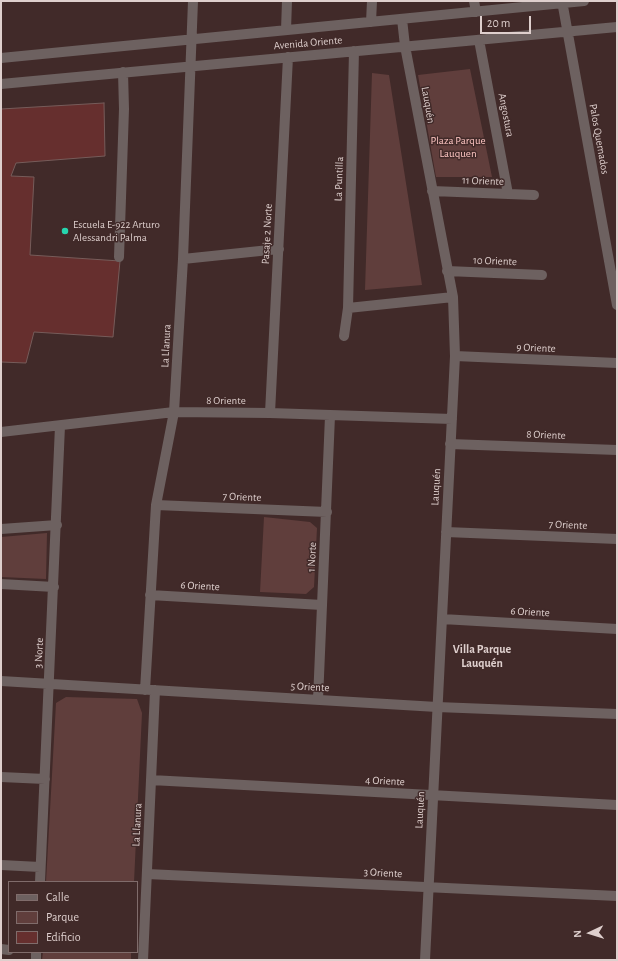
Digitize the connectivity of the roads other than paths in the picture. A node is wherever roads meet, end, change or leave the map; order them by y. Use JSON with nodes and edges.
{"nodes":[{"id":1,"x":193,"y":1,"type":"edge"},
{"id":2,"x":287,"y":1,"type":"edge"},
{"id":3,"x":372,"y":1,"type":"edge"},
{"id":4,"x":474,"y":1,"type":"edge"},
{"id":5,"x":584,"y":1,"type":"edge"},
{"id":6,"x":562,"y":2,"type":"edge"},
{"id":7,"x":476,"y":12,"type":"junction"},
{"id":8,"x":402,"y":19,"type":"junction"},
{"id":9,"x":371,"y":22,"type":"junction"},
{"id":10,"x":617,"y":27,"type":"edge"},
{"id":11,"x":286,"y":30,"type":"junction"},
{"id":12,"x":567,"y":32,"type":"junction"},
{"id":13,"x":191,"y":40,"type":"junction"},
{"id":14,"x":479,"y":40,"type":"junction"},
{"id":15,"x":405,"y":46,"type":"junction"},
{"id":16,"x":354,"y":51,"type":"junction"},
{"id":17,"x":288,"y":57,"type":"junction"},
{"id":18,"x":1,"y":58,"type":"edge"},
{"id":19,"x":190,"y":66,"type":"junction"},
{"id":20,"x":123,"y":72,"type":"junction"},
{"id":21,"x":1,"y":84,"type":"edge"},
{"id":22,"x":432,"y":191,"type":"junction"},
{"id":23,"x":508,"y":194,"type":"junction"},
{"id":24,"x":534,"y":195,"type":"dead end"},
{"id":25,"x":279,"y":249,"type":"junction"},
{"id":26,"x":119,"y":257,"type":"dead end"},
{"id":27,"x":183,"y":259,"type":"junction"},
{"id":28,"x":447,"y":271,"type":"junction"},
{"id":29,"x":542,"y":275,"type":"dead end"},
{"id":30,"x":452,"y":297,"type":"junction"},
{"id":31,"x":617,"y":305,"type":"edge"},
{"id":32,"x":348,"y":308,"type":"junction"},
{"id":33,"x":344,"y":336,"type":"dead end"},
{"id":34,"x":455,"y":356,"type":"junction"},
{"id":35,"x":617,"y":363,"type":"edge"},
{"id":36,"x":174,"y":412,"type":"junction"},
{"id":37,"x":270,"y":413,"type":"junction"},
{"id":38,"x":330,"y":416,"type":"junction"},
{"id":39,"x":452,"y":420,"type":"junction"},
{"id":40,"x":60,"y":426,"type":"junction"},
{"id":41,"x":1,"y":432,"type":"edge"},
{"id":42,"x":450,"y":444,"type":"junction"},
{"id":43,"x":617,"y":450,"type":"edge"},
{"id":44,"x":156,"y":505,"type":"junction"},
{"id":45,"x":327,"y":512,"type":"junction"},
{"id":46,"x":57,"y":525,"type":"junction"},
{"id":47,"x":1,"y":529,"type":"edge"},
{"id":48,"x":446,"y":532,"type":"junction"},
{"id":49,"x":617,"y":538,"type":"edge"},
{"id":50,"x":1,"y":584,"type":"edge"},
{"id":51,"x":54,"y":587,"type":"junction"},
{"id":52,"x":150,"y":595,"type":"junction"},
{"id":53,"x":322,"y":606,"type":"junction"},
{"id":54,"x":442,"y":619,"type":"junction"},
{"id":55,"x":617,"y":629,"type":"edge"},
{"id":56,"x":1,"y":682,"type":"edge"},
{"id":57,"x":49,"y":684,"type":"junction"},
{"id":58,"x":150,"y":690,"type":"junction"},
{"id":59,"x":318,"y":700,"type":"junction"},
{"id":60,"x":438,"y":706,"type":"junction"},
{"id":61,"x":617,"y":714,"type":"edge"},
{"id":62,"x":1,"y":777,"type":"edge"},
{"id":63,"x":45,"y":779,"type":"junction"},
{"id":64,"x":151,"y":780,"type":"junction"},
{"id":65,"x":433,"y":795,"type":"junction"},
{"id":66,"x":617,"y":805,"type":"edge"},
{"id":67,"x":1,"y":865,"type":"edge"},
{"id":68,"x":40,"y":867,"type":"junction"},
{"id":69,"x":147,"y":874,"type":"junction"},
{"id":70,"x":40,"y":881,"type":"edge"},
{"id":71,"x":428,"y":887,"type":"junction"},
{"id":72,"x":617,"y":896,"type":"edge"},
{"id":73,"x":147,"y":960,"type":"edge"},
{"id":74,"x":424,"y":960,"type":"edge"}],
"edges":[{"from":1,"to":13,"type":"street","name":"La Llanura"},
{"from":2,"to":11,"type":"street"},
{"from":3,"to":9,"type":"street"},
{"from":4,"to":7,"type":"street"},
{"from":5,"to":6,"type":"street","name":"Avenida Oriente"},
{"from":6,"to":7,"type":"street","name":"Avenida Oriente"},
{"from":6,"to":12,"type":"street","name":"Palos Quemados"},
{"from":7,"to":8,"type":"street","name":"Avenida Oriente"},
{"from":8,"to":9,"type":"street","name":"Avenida Oriente"},
{"from":8,"to":15,"type":"street","name":"Lauquén"},
{"from":9,"to":11,"type":"street","name":"Avenida Oriente"},
{"from":10,"to":12,"type":"street","name":"Avenida Oriente"},
{"from":11,"to":13,"type":"street","name":"Avenida Oriente"},
{"from":12,"to":14,"type":"street","name":"Avenida Oriente"},
{"from":12,"to":31,"type":"street","name":"Palos Quemados"},
{"from":13,"to":18,"type":"street","name":"Avenida Oriente"},
{"from":13,"to":19,"type":"street","name":"La Llanura"},
{"from":14,"to":15,"type":"street","name":"Avenida Oriente"},
{"from":14,"to":23,"type":"street","name":"Angostura"},
{"from":15,"to":16,"type":"street","name":"Avenida Oriente"},
{"from":15,"to":22,"type":"street","name":"Lauquén"},
{"from":16,"to":17,"type":"street","name":"Avenida Oriente"},
{"from":16,"to":32,"type":"street","name":"La Puntilla"},
{"from":17,"to":19,"type":"street","name":"Avenida Oriente"},
{"from":17,"to":25,"type":"street","name":"Pasaje 2 Norte"},
{"from":19,"to":20,"type":"street","name":"Avenida Oriente"},
{"from":19,"to":27,"type":"street","name":"La Llanura"},
{"from":20,"to":21,"type":"street","name":"Avenida Oriente"},
{"from":20,"to":26,"type":"street"},
{"from":22,"to":23,"type":"street","name":"11 Oriente"},
{"from":22,"to":28,"type":"street","name":"Lauquén"},
{"from":23,"to":24,"type":"street","name":"11 Oriente"},
{"from":25,"to":27,"type":"street"},
{"from":25,"to":37,"type":"street","name":"Pasaje 2 Norte"},
{"from":27,"to":36,"type":"street","name":"La Llanura"},
{"from":28,"to":29,"type":"street","name":"10 Oriente"},
{"from":28,"to":30,"type":"street","name":"Lauquén"},
{"from":30,"to":32,"type":"street"},
{"from":30,"to":34,"type":"street","name":"Lauquén"},
{"from":32,"to":33,"type":"street","name":"La Puntilla"},
{"from":34,"to":35,"type":"street","name":"9 Oriente"},
{"from":34,"to":39,"type":"street","name":"Lauquén"},
{"from":36,"to":37,"type":"street","name":"8 Oriente"},
{"from":36,"to":40,"type":"street","name":"8 Oriente"},
{"from":36,"to":44,"type":"street","name":"La Llanura"},
{"from":37,"to":38,"type":"street","name":"8 Oriente"},
{"from":38,"to":39,"type":"street","name":"8 Oriente"},
{"from":38,"to":45,"type":"street","name":"1 Norte"},
{"from":39,"to":42,"type":"street","name":"Lauquén"},
{"from":40,"to":41,"type":"street","name":"8 Oriente"},
{"from":40,"to":46,"type":"street","name":"3 Norte"},
{"from":42,"to":43,"type":"street","name":"8 Oriente"},
{"from":42,"to":48,"type":"street","name":"Lauquén"},
{"from":44,"to":45,"type":"street","name":"7 Oriente"},
{"from":44,"to":52,"type":"street","name":"La Llanura"},
{"from":45,"to":53,"type":"street","name":"1 Norte"},
{"from":46,"to":47,"type":"street"},
{"from":46,"to":51,"type":"street","name":"3 Norte"},
{"from":48,"to":49,"type":"street","name":"7 Oriente"},
{"from":48,"to":54,"type":"street","name":"Lauquén"},
{"from":50,"to":51,"type":"street"},
{"from":51,"to":57,"type":"street","name":"3 Norte"},
{"from":52,"to":53,"type":"street","name":"6 Oriente"},
{"from":52,"to":58,"type":"street","name":"La Llanura"},
{"from":53,"to":59,"type":"street","name":"1 Norte"},
{"from":54,"to":55,"type":"street","name":"6 Oriente"},
{"from":54,"to":60,"type":"street","name":"Lauquén"},
{"from":56,"to":57,"type":"street","name":"5 Oriente"},
{"from":57,"to":58,"type":"street","name":"5 Oriente"},
{"from":57,"to":63,"type":"street","name":"3 Norte"},
{"from":58,"to":59,"type":"street","name":"5 Oriente"},
{"from":58,"to":64,"type":"street","name":"La Llanura"},
{"from":59,"to":60,"type":"street","name":"5 Oriente"},
{"from":60,"to":61,"type":"street","name":"5 Oriente"},
{"from":60,"to":65,"type":"street","name":"Lauquén"},
{"from":62,"to":63,"type":"street"},
{"from":63,"to":68,"type":"street","name":"3 Norte"},
{"from":64,"to":65,"type":"street","name":"4 Oriente"},
{"from":64,"to":69,"type":"street","name":"La Llanura"},
{"from":65,"to":66,"type":"street","name":"4 Oriente"},
{"from":65,"to":71,"type":"street","name":"Lauquén"},
{"from":67,"to":68,"type":"street"},
{"from":68,"to":70,"type":"street","name":"3 Norte"},
{"from":69,"to":71,"type":"street","name":"3 Oriente"},
{"from":69,"to":73,"type":"street","name":"La Llanura"},
{"from":71,"to":72,"type":"street","name":"3 Oriente"},
{"from":71,"to":74,"type":"street","name":"Lauquén"}]}
